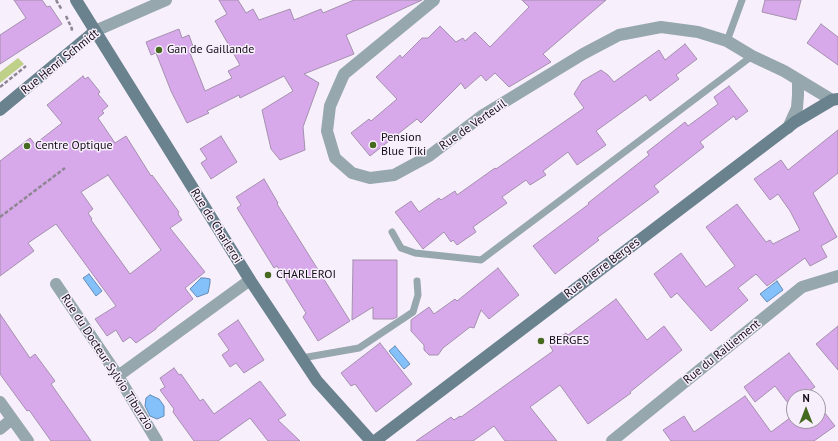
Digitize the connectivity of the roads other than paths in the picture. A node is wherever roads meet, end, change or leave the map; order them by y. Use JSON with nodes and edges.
{"nodes":[{"id":1,"x":76,"y":0,"type":"edge"},
{"id":2,"x":166,"y":0,"type":"edge"},
{"id":3,"x":434,"y":0,"type":"edge"},
{"id":4,"x":742,"y":0,"type":"edge"},
{"id":5,"x":95,"y":31,"type":"junction"},
{"id":6,"x":727,"y":41,"type":"junction"},
{"id":7,"x":752,"y":56,"type":"junction"},
{"id":8,"x":798,"y":80,"type":"junction"},
{"id":9,"x":835,"y":100,"type":"edge"},
{"id":10,"x":0,"y":110,"type":"edge"},
{"id":11,"x":788,"y":128,"type":"junction"},
{"id":12,"x":392,"y":232,"type":"dead end"},
{"id":13,"x":838,"y":276,"type":"edge"},
{"id":14,"x":250,"y":280,"type":"junction"},
{"id":15,"x":417,"y":281,"type":"dead end"},
{"id":16,"x":56,"y":284,"type":"dead end"},
{"id":17,"x":302,"y":358,"type":"junction"},
{"id":18,"x":118,"y":376,"type":"junction"},
{"id":19,"x":0,"y":402,"type":"edge"},
{"id":20,"x":12,"y":419,"type":"junction"},
{"id":21,"x":0,"y":429,"type":"edge"},
{"id":22,"x":28,"y":441,"type":"edge"},
{"id":23,"x":157,"y":441,"type":"edge"},
{"id":24,"x":371,"y":441,"type":"edge"},
{"id":25,"x":375,"y":441,"type":"edge"},
{"id":26,"x":612,"y":441,"type":"edge"}],
"edges":[{"from":1,"to":5,"type":"street","name":"Rue de Charleroi"},
{"from":2,"to":5,"type":"street","name":"Rue Henri Schmidt"},
{"from":3,"to":6,"type":"street","name":"Rue de Verteuil"},
{"from":4,"to":6,"type":"lane"},
{"from":5,"to":10,"type":"street","name":"Rue Henri Schmidt"},
{"from":5,"to":14,"type":"street","name":"Rue de Charleroi"},
{"from":6,"to":7,"type":"street","name":"Rue de Verteuil"},
{"from":7,"to":8,"type":"street","name":"Rue de Verteuil"},
{"from":7,"to":12,"type":"lane"},
{"from":8,"to":9,"type":"street","name":"Rue de Verteuil"},
{"from":8,"to":11,"type":"street"},
{"from":9,"to":11,"type":"street","name":"Rue Pierre Berges"},
{"from":11,"to":25,"type":"street","name":"Rue Pierre Berges"},
{"from":13,"to":26,"type":"street","name":"Rue du Ralliement"},
{"from":14,"to":17,"type":"street","name":"Rue de Charleroi"},
{"from":14,"to":18,"type":"street"},
{"from":15,"to":17,"type":"lane"},
{"from":16,"to":18,"type":"street","name":"Rue du Docteur Sylvio Tiburzio"},
{"from":17,"to":24,"type":"street","name":"Rue de Charleroi"},
{"from":18,"to":23,"type":"street","name":"Rue du Docteur Sylvio Tiburzio"},
{"from":19,"to":20,"type":"street"},
{"from":20,"to":21,"type":"street"},
{"from":20,"to":22,"type":"street"}]}
